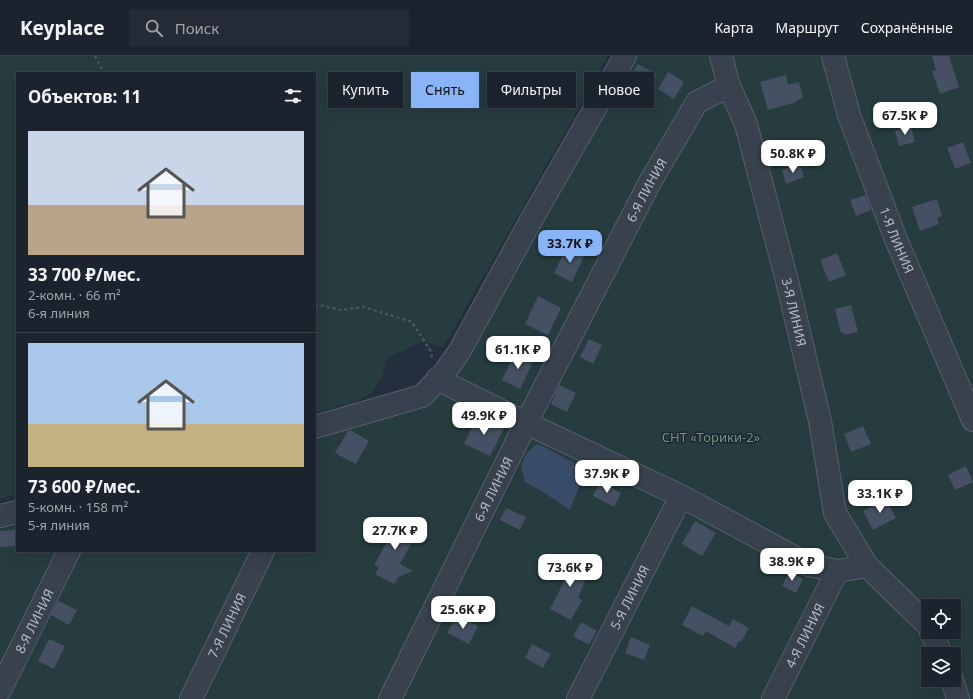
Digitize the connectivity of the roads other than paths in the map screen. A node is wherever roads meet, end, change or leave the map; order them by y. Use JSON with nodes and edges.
{"nodes":[{"id":1,"x":625,"y":56,"type":"edge"},
{"id":2,"x":721,"y":56,"type":"edge"},
{"id":3,"x":833,"y":56,"type":"edge"},
{"id":4,"x":729,"y":86,"type":"junction"},
{"id":5,"x":437,"y":379,"type":"junction"},
{"id":6,"x":973,"y":420,"type":"edge"},
{"id":7,"x":526,"y":423,"type":"junction"},
{"id":8,"x":316,"y":427,"type":"edge"},
{"id":9,"x":682,"y":496,"type":"junction"},
{"id":10,"x":16,"y":512,"type":"edge"},
{"id":11,"x":0,"y":516,"type":"edge"},
{"id":12,"x":69,"y":552,"type":"edge"},
{"id":13,"x":264,"y":552,"type":"edge"},
{"id":14,"x":867,"y":566,"type":"junction"},
{"id":15,"x":837,"y":571,"type":"junction"},
{"id":16,"x":921,"y":618,"type":"edge"},
{"id":17,"x":955,"y":687,"type":"edge"},
{"id":18,"x":0,"y":690,"type":"edge"},
{"id":19,"x":191,"y":699,"type":"edge"},
{"id":20,"x":390,"y":699,"type":"edge"},
{"id":21,"x":578,"y":699,"type":"edge"},
{"id":22,"x":773,"y":699,"type":"edge"},
{"id":23,"x":958,"y":699,"type":"edge"}],
"edges":[{"from":1,"to":5,"type":"street"},
{"from":2,"to":4,"type":"street","name":"3-Я ЛИНИЯ"},
{"from":3,"to":6,"type":"street","name":"1-Я ЛИНИЯ"},
{"from":4,"to":7,"type":"street","name":"6-Я ЛИНИЯ"},
{"from":4,"to":14,"type":"street","name":"3-Я ЛИНИЯ"},
{"from":5,"to":7,"type":"street"},
{"from":5,"to":8,"type":"street"},
{"from":7,"to":9,"type":"street"},
{"from":7,"to":20,"type":"street","name":"6-Я ЛИНИЯ"},
{"from":9,"to":15,"type":"street"},
{"from":9,"to":21,"type":"street","name":"5-Я ЛИНИЯ"},
{"from":10,"to":11,"type":"street"},
{"from":12,"to":18,"type":"street","name":"8-Я ЛИНИЯ"},
{"from":13,"to":19,"type":"street","name":"7-Я ЛИНИЯ"},
{"from":14,"to":15,"type":"street"},
{"from":14,"to":16,"type":"street","name":"3-Я ЛИНИЯ"},
{"from":15,"to":22,"type":"street","name":"4-Я ЛИНИЯ"},
{"from":17,"to":23,"type":"street"}]}
